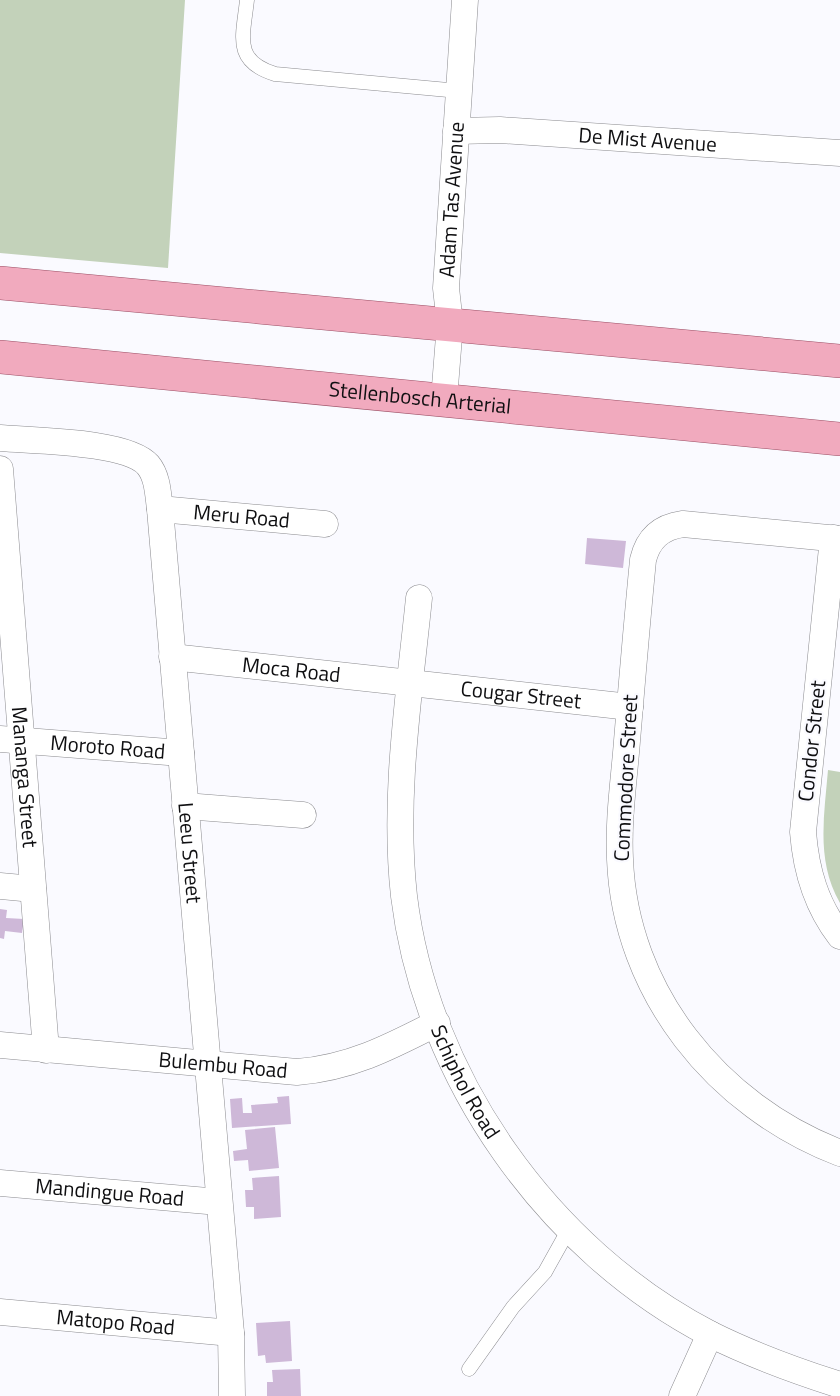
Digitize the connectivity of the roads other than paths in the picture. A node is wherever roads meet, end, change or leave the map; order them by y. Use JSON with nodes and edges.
{"nodes":[{"id":1,"x":247,"y":0,"type":"edge"},
{"id":2,"x":465,"y":0,"type":"edge"},
{"id":3,"x":459,"y":91,"type":"junction"},
{"id":4,"x":456,"y":131,"type":"junction"},
{"id":5,"x":840,"y":153,"type":"edge"},
{"id":6,"x":0,"y":283,"type":"edge"},
{"id":7,"x":450,"y":324,"type":"junction"},
{"id":8,"x":0,"y":357,"type":"edge"},
{"id":9,"x":840,"y":361,"type":"edge"},
{"id":10,"x":444,"y":399,"type":"junction"},
{"id":11,"x":0,"y":438,"type":"edge"},
{"id":12,"x":840,"y":439,"type":"edge"},
{"id":13,"x":0,"y":469,"type":"edge"},
{"id":14,"x":160,"y":509,"type":"junction"},
{"id":15,"x":325,"y":525,"type":"dead end"},
{"id":16,"x":836,"y":538,"type":"edge"},
{"id":17,"x":5,"y":590,"type":"edge"},
{"id":18,"x":419,"y":598,"type":"dead end"},
{"id":19,"x":172,"y":657,"type":"junction"},
{"id":20,"x":411,"y":683,"type":"junction"},
{"id":21,"x":630,"y":707,"type":"junction"},
{"id":22,"x":11,"y":740,"type":"edge"},
{"id":23,"x":181,"y":753,"type":"junction"},
{"id":24,"x":185,"y":806,"type":"junction"},
{"id":25,"x":303,"y":815,"type":"dead end"},
{"id":26,"x":0,"y":886,"type":"edge"},
{"id":27,"x":33,"y":889,"type":"junction"},
{"id":28,"x":840,"y":936,"type":"edge"},
{"id":29,"x":437,"y":1023,"type":"junction"},
{"id":30,"x":0,"y":1045,"type":"edge"},
{"id":31,"x":46,"y":1050,"type":"junction"},
{"id":32,"x":208,"y":1063,"type":"junction"},
{"id":33,"x":840,"y":1153,"type":"edge"},
{"id":34,"x":0,"y":1184,"type":"edge"},
{"id":35,"x":219,"y":1202,"type":"junction"},
{"id":36,"x":569,"y":1229,"type":"junction"},
{"id":37,"x":0,"y":1312,"type":"edge"},
{"id":38,"x":231,"y":1333,"type":"junction"},
{"id":39,"x":711,"y":1334,"type":"junction"},
{"id":40,"x":469,"y":1369,"type":"dead end"},
{"id":41,"x":840,"y":1385,"type":"edge"},
{"id":42,"x":232,"y":1396,"type":"edge"},
{"id":43,"x":682,"y":1396,"type":"edge"}],
"edges":[{"from":1,"to":3,"type":"lane"},
{"from":2,"to":3,"type":"street","name":"Adam Tas Avenue"},
{"from":3,"to":4,"type":"street","name":"Adam Tas Avenue"},
{"from":4,"to":5,"type":"street","name":"De Mist Avenue"},
{"from":4,"to":7,"type":"street","name":"Adam Tas Avenue"},
{"from":6,"to":7,"type":"main road"},
{"from":7,"to":9,"type":"main road"},
{"from":7,"to":10,"type":"street","name":"Adam Tas Avenue"},
{"from":8,"to":10,"type":"main road","name":"Stellenbosch Arterial"},
{"from":10,"to":12,"type":"main road","name":"Stellenbosch Arterial"},
{"from":11,"to":14,"type":"street","name":"Leeu Street"},
{"from":13,"to":17,"type":"street","name":"Mananga Street"},
{"from":14,"to":15,"type":"street","name":"Meru Road"},
{"from":14,"to":19,"type":"street","name":"Leeu Street"},
{"from":16,"to":21,"type":"street","name":"Commodore Street"},
{"from":16,"to":28,"type":"street","name":"Condor Street"},
{"from":17,"to":22,"type":"street","name":"Mananga Street"},
{"from":18,"to":20,"type":"street","name":"Schiphol Road"},
{"from":19,"to":20,"type":"street","name":"Moca Road"},
{"from":19,"to":23,"type":"street","name":"Leeu Street"},
{"from":20,"to":21,"type":"street","name":"Cougar Street"},
{"from":20,"to":29,"type":"street","name":"Schiphol Road"},
{"from":21,"to":33,"type":"street","name":"Commodore Street"},
{"from":22,"to":23,"type":"street","name":"Moroto Road"},
{"from":22,"to":27,"type":"street","name":"Mananga Street"},
{"from":23,"to":24,"type":"street","name":"Leeu Street"},
{"from":24,"to":25,"type":"street"},
{"from":24,"to":32,"type":"street","name":"Leeu Street"},
{"from":26,"to":27,"type":"street"},
{"from":27,"to":31,"type":"street","name":"Mananga Street"},
{"from":29,"to":32,"type":"street","name":"Bulembu Road"},
{"from":29,"to":36,"type":"street","name":"Schiphol Road"},
{"from":30,"to":31,"type":"street","name":"Bulembu Road"},
{"from":31,"to":32,"type":"street","name":"Bulembu Road"},
{"from":32,"to":35,"type":"street","name":"Leeu Street"},
{"from":34,"to":35,"type":"street","name":"Mandingue Road"},
{"from":35,"to":38,"type":"street","name":"Leeu Street"},
{"from":36,"to":39,"type":"street","name":"Schiphol Road"},
{"from":36,"to":40,"type":"lane"},
{"from":37,"to":38,"type":"street","name":"Matopo Road"},
{"from":38,"to":42,"type":"street","name":"Leeu Street"},
{"from":39,"to":41,"type":"street","name":"Schiphol Road"},
{"from":39,"to":43,"type":"street"}]}
